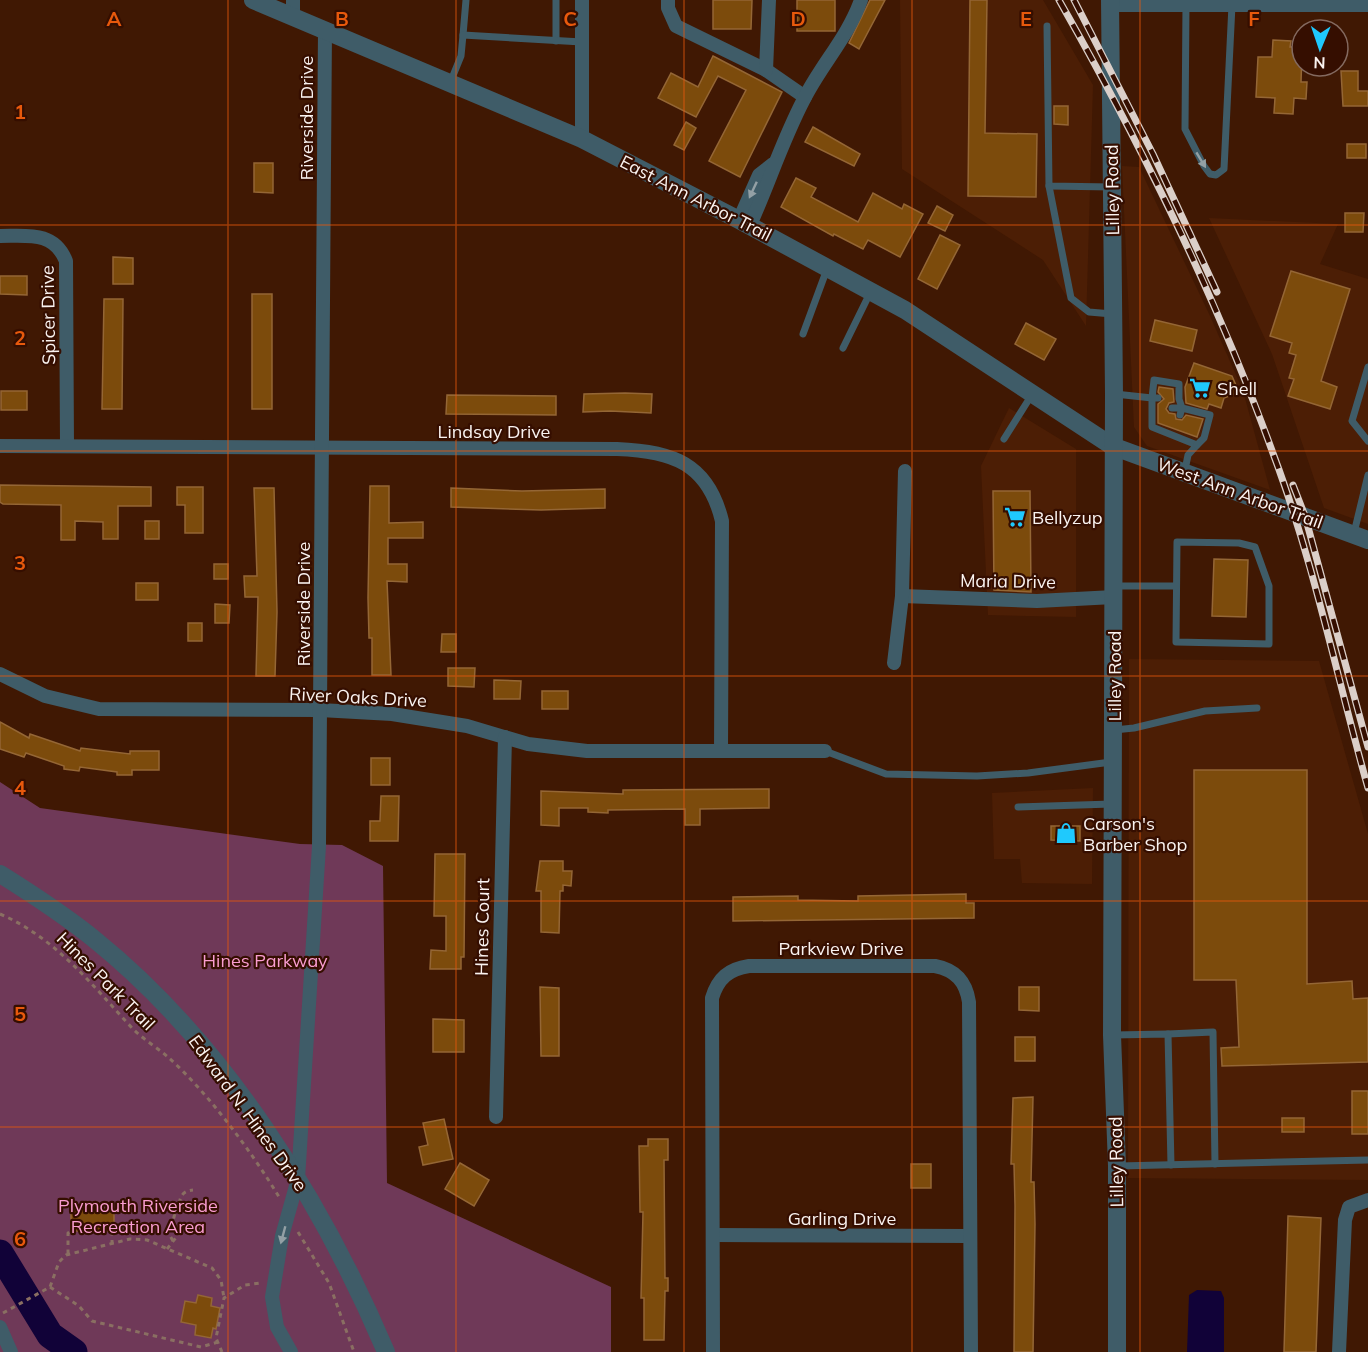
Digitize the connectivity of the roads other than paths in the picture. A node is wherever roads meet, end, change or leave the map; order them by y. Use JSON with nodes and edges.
{"nodes":[{"id":1,"x":253,"y":0,"type":"edge"},
{"id":2,"x":466,"y":0,"type":"edge"},
{"id":3,"x":556,"y":0,"type":"edge"},
{"id":4,"x":582,"y":0,"type":"edge"},
{"id":5,"x":668,"y":0,"type":"edge"},
{"id":6,"x":769,"y":0,"type":"edge"},
{"id":7,"x":861,"y":0,"type":"edge"},
{"id":8,"x":1110,"y":2,"type":"edge"},
{"id":9,"x":1328,"y":2,"type":"edge"},
{"id":10,"x":1186,"y":4,"type":"junction"},
{"id":11,"x":1232,"y":4,"type":"junction"},
{"id":12,"x":1368,"y":4,"type":"edge"},
{"id":13,"x":293,"y":8,"type":"edge"},
{"id":14,"x":1047,"y":26,"type":"dead end"},
{"id":15,"x":324,"y":29,"type":"junction"},
{"id":16,"x":463,"y":35,"type":"junction"},
{"id":17,"x":556,"y":41,"type":"junction"},
{"id":18,"x":582,"y":42,"type":"junction"},
{"id":19,"x":766,"y":70,"type":"junction"},
{"id":20,"x":450,"y":83,"type":"junction"},
{"id":21,"x":805,"y":97,"type":"junction"},
{"id":22,"x":582,"y":140,"type":"junction"},
{"id":23,"x":1049,"y":186,"type":"junction"},
{"id":24,"x":1112,"y":188,"type":"junction"},
{"id":25,"x":744,"y":223,"type":"junction"},
{"id":26,"x":0,"y":236,"type":"edge"},
{"id":27,"x":828,"y":266,"type":"junction"},
{"id":28,"x":871,"y":291,"type":"junction"},
{"id":29,"x":1112,"y":314,"type":"junction"},
{"id":30,"x":803,"y":334,"type":"dead end"},
{"id":31,"x":843,"y":348,"type":"dead end"},
{"id":32,"x":1368,"y":368,"type":"edge"},
{"id":33,"x":1033,"y":393,"type":"junction"},
{"id":34,"x":1114,"y":394,"type":"junction"},
{"id":35,"x":1155,"y":398,"type":"junction"},
{"id":36,"x":1172,"y":408,"type":"dead end"},
{"id":37,"x":1181,"y":412,"type":"junction"},
{"id":38,"x":1004,"y":439,"type":"dead end"},
{"id":39,"x":1368,"y":441,"type":"edge"},
{"id":40,"x":1197,"y":445,"type":"junction"},
{"id":41,"x":0,"y":446,"type":"edge"},
{"id":42,"x":67,"y":446,"type":"junction"},
{"id":43,"x":1112,"y":446,"type":"junction"},
{"id":44,"x":321,"y":448,"type":"junction"},
{"id":45,"x":905,"y":471,"type":"dead end"},
{"id":46,"x":1184,"y":472,"type":"junction"},
{"id":47,"x":1368,"y":475,"type":"edge"},
{"id":48,"x":1361,"y":538,"type":"edge"},
{"id":49,"x":1176,"y":586,"type":"junction"},
{"id":50,"x":1114,"y":591,"type":"junction"},
{"id":51,"x":902,"y":596,"type":"junction"},
{"id":52,"x":894,"y":663,"type":"dead end"},
{"id":53,"x":0,"y":674,"type":"edge"},
{"id":54,"x":1257,"y":708,"type":"dead end"},
{"id":55,"x":320,"y":710,"type":"junction"},
{"id":56,"x":1114,"y":730,"type":"junction"},
{"id":57,"x":505,"y":737,"type":"junction"},
{"id":58,"x":721,"y":751,"type":"junction"},
{"id":59,"x":825,"y":751,"type":"joint"},
{"id":60,"x":1114,"y":762,"type":"junction"},
{"id":61,"x":1114,"y":804,"type":"junction"},
{"id":62,"x":1018,"y":807,"type":"dead end"},
{"id":63,"x":0,"y":874,"type":"edge"},
{"id":64,"x":1168,"y":1034,"type":"junction"},
{"id":65,"x":1112,"y":1035,"type":"junction"},
{"id":66,"x":496,"y":1117,"type":"dead end"},
{"id":67,"x":1368,"y":1160,"type":"edge"},
{"id":68,"x":1215,"y":1164,"type":"junction"},
{"id":69,"x":1171,"y":1165,"type":"junction"},
{"id":70,"x":1117,"y":1166,"type":"junction"},
{"id":71,"x":298,"y":1179,"type":"junction"},
{"id":72,"x":1368,"y":1200,"type":"edge"},
{"id":73,"x":713,"y":1235,"type":"junction"},
{"id":74,"x":970,"y":1236,"type":"junction"},
{"id":75,"x":0,"y":1327,"type":"edge"},
{"id":76,"x":11,"y":1352,"type":"edge"},
{"id":77,"x":291,"y":1352,"type":"edge"},
{"id":78,"x":386,"y":1352,"type":"edge"},
{"id":79,"x":713,"y":1352,"type":"edge"},
{"id":80,"x":971,"y":1352,"type":"edge"},
{"id":81,"x":1117,"y":1352,"type":"edge"},
{"id":82,"x":1339,"y":1352,"type":"edge"}],
"edges":[{"from":1,"to":13,"type":"street","name":"East Ann Arbor Trail"},
{"from":2,"to":16,"type":"lane"},
{"from":3,"to":17,"type":"lane"},
{"from":4,"to":18,"type":"street"},
{"from":5,"to":19,"type":"street"},
{"from":6,"to":19,"type":"street"},
{"from":7,"to":21,"type":"street"},
{"from":8,"to":10,"type":"street"},
{"from":8,"to":24,"type":"street","name":"Lilley Road"},
{"from":9,"to":11,"type":"street"},
{"from":9,"to":12,"type":"street"},
{"from":10,"to":11,"type":"street"},
{"from":10,"to":11,"type":"lane","one_way":true},
{"from":13,"to":15,"type":"street","name":"East Ann Arbor Trail"},
{"from":14,"to":23,"type":"lane"},
{"from":15,"to":20,"type":"street","name":"East Ann Arbor Trail"},
{"from":15,"to":44,"type":"street","name":"Riverside Drive"},
{"from":16,"to":17,"type":"lane"},
{"from":16,"to":20,"type":"lane"},
{"from":17,"to":18,"type":"lane"},
{"from":18,"to":22,"type":"street"},
{"from":19,"to":21,"type":"street"},
{"from":20,"to":22,"type":"street","name":"East Ann Arbor Trail"},
{"from":21,"to":25,"type":"street"},
{"from":22,"to":25,"type":"street","name":"East Ann Arbor Trail"},
{"from":23,"to":24,"type":"lane"},
{"from":23,"to":29,"type":"lane"},
{"from":24,"to":29,"type":"street","name":"Lilley Road"},
{"from":25,"to":27,"type":"street","name":"East Ann Arbor Trail"},
{"from":26,"to":42,"type":"street","name":"Spicer Drive"},
{"from":27,"to":28,"type":"street","name":"East Ann Arbor Trail"},
{"from":27,"to":30,"type":"lane"},
{"from":28,"to":31,"type":"lane"},
{"from":28,"to":33,"type":"street","name":"East Ann Arbor Trail"},
{"from":29,"to":34,"type":"street","name":"Lilley Road"},
{"from":32,"to":39,"type":"lane"},
{"from":33,"to":38,"type":"lane"},
{"from":33,"to":43,"type":"street","name":"East Ann Arbor Trail"},
{"from":34,"to":35,"type":"lane"},
{"from":34,"to":43,"type":"street","name":"Lilley Road"},
{"from":35,"to":37,"type":"lane"},
{"from":35,"to":40,"type":"lane"},
{"from":36,"to":37,"type":"lane"},
{"from":37,"to":40,"type":"lane"},
{"from":40,"to":46,"type":"lane"},
{"from":41,"to":42,"type":"street","name":"Lindsay Drive"},
{"from":42,"to":44,"type":"street","name":"Lindsay Drive"},
{"from":43,"to":46,"type":"street","name":"West Ann Arbor Trail"},
{"from":43,"to":50,"type":"street","name":"Lilley Road"},
{"from":44,"to":55,"type":"street","name":"Riverside Drive"},
{"from":44,"to":58,"type":"street","name":"Lindsay Drive"},
{"from":45,"to":51,"type":"street"},
{"from":46,"to":48,"type":"street","name":"West Ann Arbor Trail"},
{"from":47,"to":48,"type":"lane"},
{"from":49,"to":49,"type":"lane"},
{"from":49,"to":50,"type":"lane"},
{"from":50,"to":51,"type":"street","name":"Maria Drive"},
{"from":50,"to":56,"type":"street","name":"Lilley Road"},
{"from":51,"to":52,"type":"street"},
{"from":53,"to":55,"type":"street","name":"River Oaks Drive"},
{"from":54,"to":56,"type":"lane"},
{"from":55,"to":57,"type":"street","name":"River Oaks Drive"},
{"from":55,"to":71,"type":"street","name":"Riverside Drive"},
{"from":56,"to":60,"type":"street","name":"Lilley Road"},
{"from":57,"to":58,"type":"street","name":"River Oaks Drive"},
{"from":57,"to":66,"type":"street","name":"Hines Court"},
{"from":58,"to":59,"type":"street","name":"River Oaks Drive"},
{"from":59,"to":60,"type":"lane"},
{"from":60,"to":61,"type":"street","name":"Lilley Road"},
{"from":61,"to":62,"type":"lane"},
{"from":61,"to":65,"type":"street","name":"Lilley Road"},
{"from":63,"to":71,"type":"street","name":"Edward N. Hines Drive"},
{"from":64,"to":65,"type":"lane"},
{"from":64,"to":68,"type":"lane"},
{"from":64,"to":69,"type":"lane"},
{"from":65,"to":70,"type":"street","name":"Lilley Road"},
{"from":67,"to":68,"type":"lane"},
{"from":68,"to":69,"type":"lane"},
{"from":69,"to":70,"type":"lane"},
{"from":70,"to":81,"type":"street","name":"Lilley Road"},
{"from":71,"to":77,"type":"street","name":"Riverside Drive","one_way":true},
{"from":71,"to":78,"type":"street","name":"Edward N. Hines Drive"},
{"from":72,"to":82,"type":"street"},
{"from":73,"to":74,"type":"street","name":"Garling Drive"},
{"from":73,"to":74,"type":"street","name":"Parkview Drive"},
{"from":73,"to":79,"type":"street","name":"Parkview Drive"},
{"from":74,"to":80,"type":"street","name":"Parkview Drive"},
{"from":75,"to":76,"type":"street"}]}
